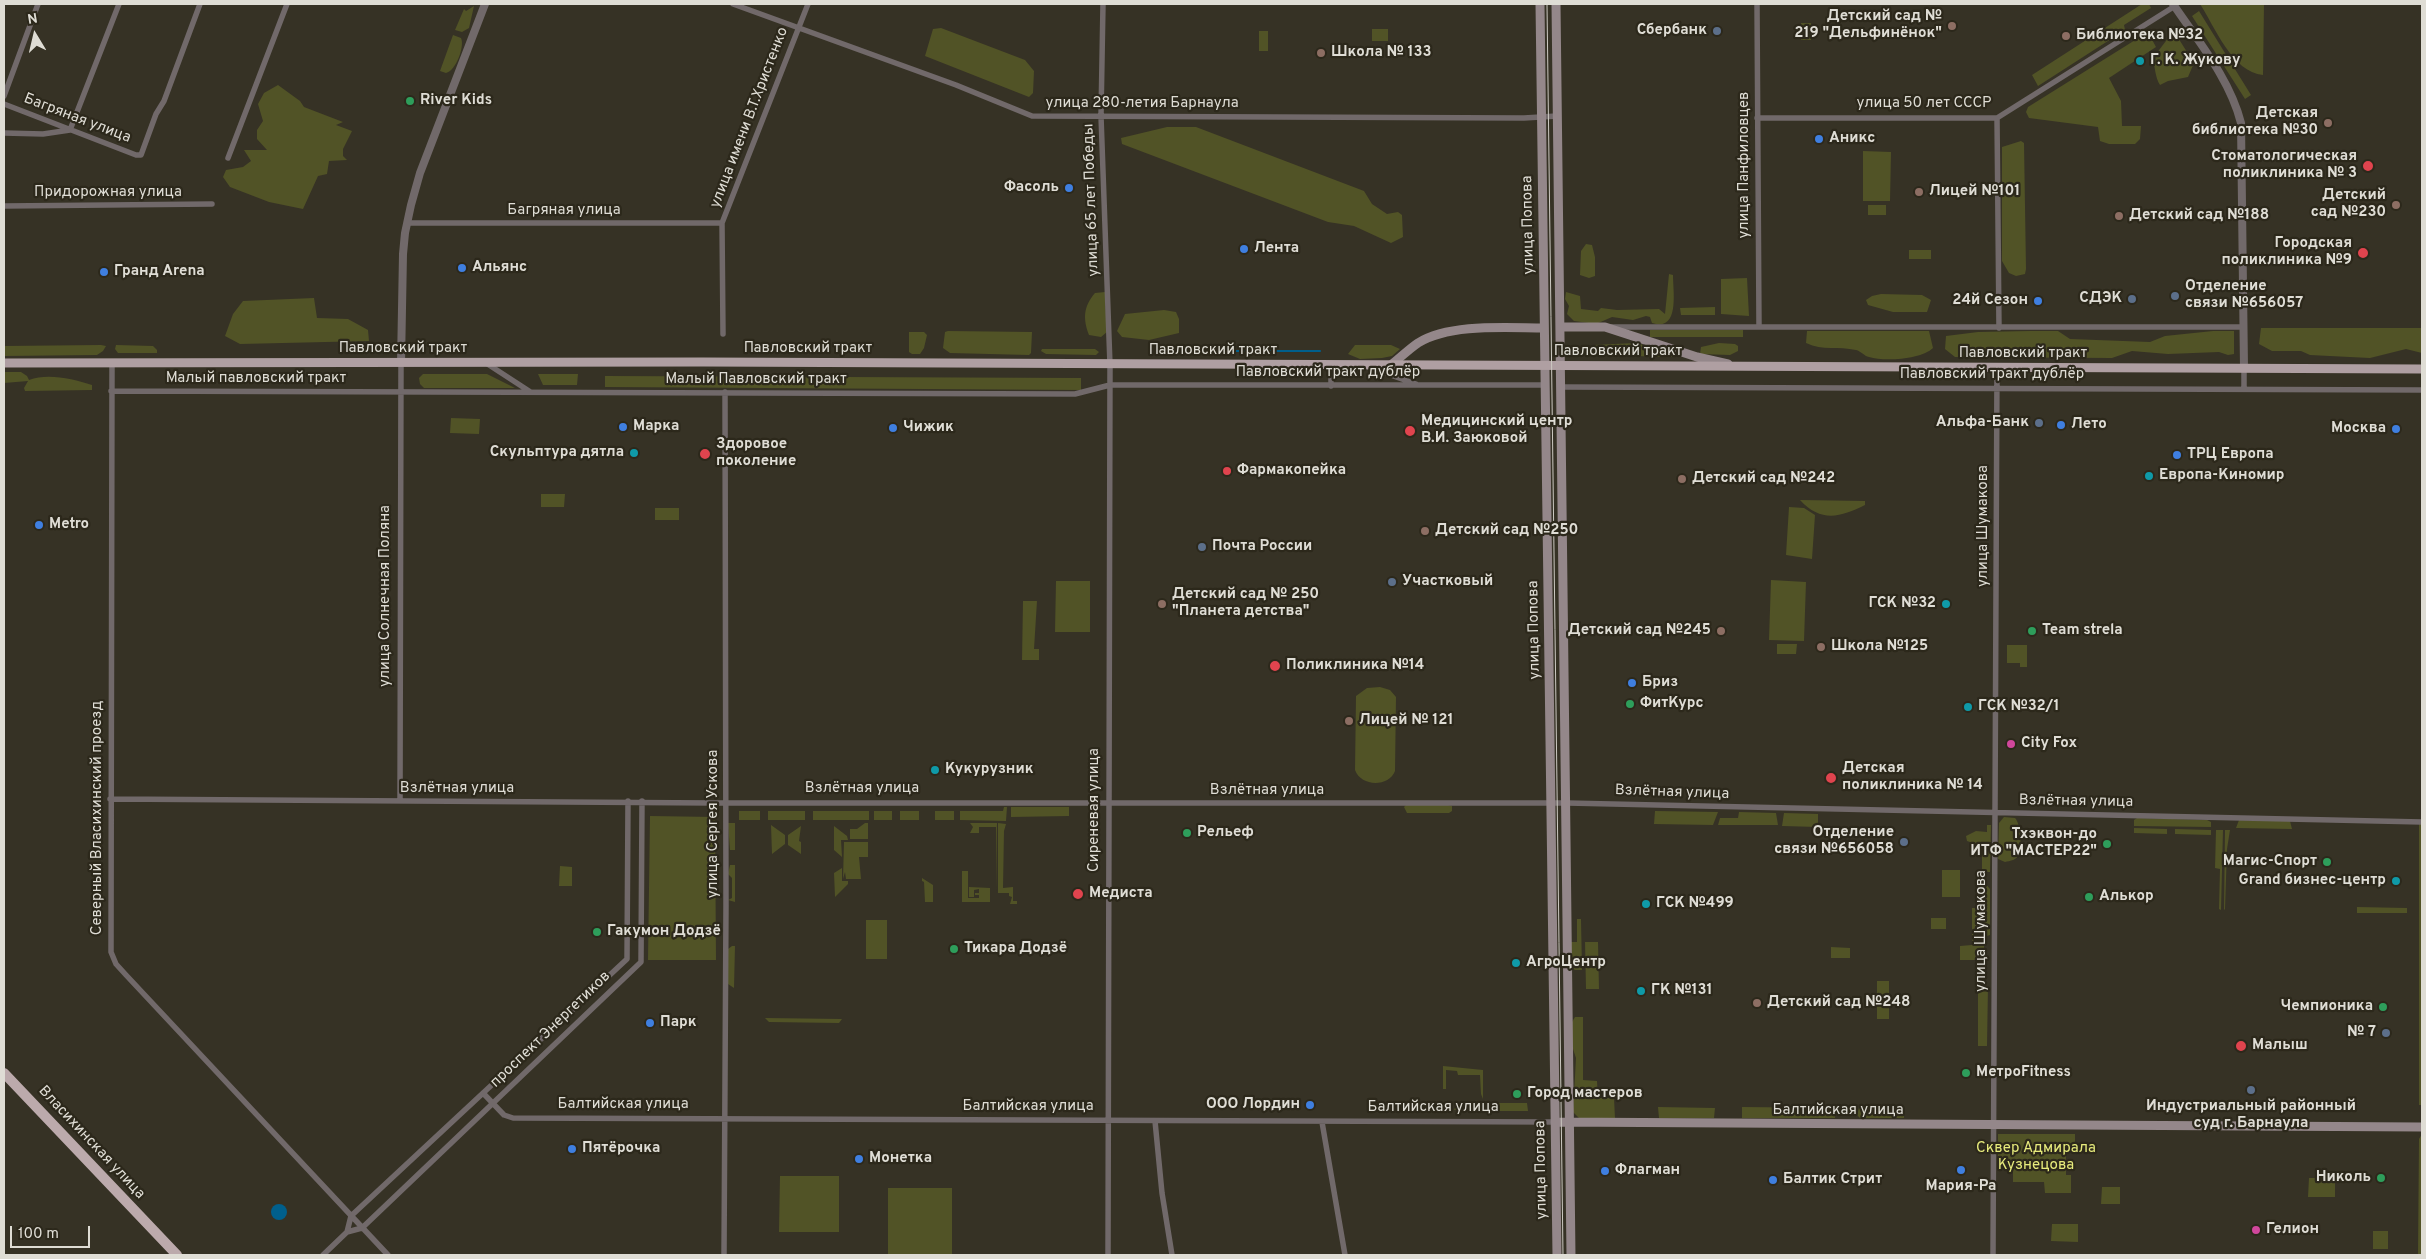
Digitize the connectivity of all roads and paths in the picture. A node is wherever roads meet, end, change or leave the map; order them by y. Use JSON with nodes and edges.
{"nodes":[{"id":1,"x":38,"y":4,"type":"edge"},
{"id":2,"x":119,"y":4,"type":"edge"},
{"id":3,"x":200,"y":4,"type":"edge"},
{"id":4,"x":287,"y":4,"type":"edge"},
{"id":5,"x":485,"y":4,"type":"edge"},
{"id":6,"x":734,"y":4,"type":"edge"},
{"id":7,"x":808,"y":4,"type":"edge"},
{"id":8,"x":1103,"y":4,"type":"edge"},
{"id":9,"x":1540,"y":4,"type":"edge"},
{"id":10,"x":1556,"y":4,"type":"edge"},
{"id":11,"x":1756,"y":4,"type":"edge"},
{"id":12,"x":2176,"y":4,"type":"edge"},
{"id":13,"x":798,"y":29,"type":"junction"},
{"id":14,"x":4,"y":96,"type":"edge"},
{"id":15,"x":4,"y":104,"type":"edge"},
{"id":16,"x":1101,"y":116,"type":"junction"},
{"id":17,"x":1557,"y":116,"type":"junction"},
{"id":18,"x":1542,"y":118,"type":"junction"},
{"id":19,"x":1758,"y":118,"type":"junction"},
{"id":20,"x":1997,"y":118,"type":"junction"},
{"id":21,"x":70,"y":130,"type":"junction"},
{"id":22,"x":4,"y":133,"type":"edge"},
{"id":23,"x":228,"y":158,"type":"dead end"},
{"id":24,"x":1543,"y":195,"type":"junction"},
{"id":25,"x":1558,"y":195,"type":"junction"},
{"id":26,"x":212,"y":204,"type":"dead end"},
{"id":27,"x":4,"y":206,"type":"edge"},
{"id":28,"x":406,"y":223,"type":"junction"},
{"id":29,"x":722,"y":224,"type":"junction"},
{"id":30,"x":1759,"y":326,"type":"junction"},
{"id":31,"x":1561,"y":327,"type":"junction"},
{"id":32,"x":1605,"y":327,"type":"junction"},
{"id":33,"x":2244,"y":327,"type":"junction"},
{"id":34,"x":1544,"y":328,"type":"junction"},
{"id":35,"x":1999,"y":328,"type":"junction"},
{"id":36,"x":723,"y":334,"type":"dead end"},
{"id":37,"x":4,"y":363,"type":"edge"},
{"id":38,"x":112,"y":363,"type":"junction"},
{"id":39,"x":401,"y":363,"type":"junction"},
{"id":40,"x":486,"y":363,"type":"junction"},
{"id":41,"x":1110,"y":365,"type":"junction"},
{"id":42,"x":1331,"y":365,"type":"junction"},
{"id":43,"x":1364,"y":365,"type":"junction"},
{"id":44,"x":1391,"y":365,"type":"junction"},
{"id":45,"x":1545,"y":366,"type":"junction"},
{"id":46,"x":1561,"y":366,"type":"junction"},
{"id":47,"x":1745,"y":366,"type":"junction"},
{"id":48,"x":1997,"y":367,"type":"junction"},
{"id":49,"x":2244,"y":368,"type":"junction"},
{"id":50,"x":2422,"y":369,"type":"edge"},
{"id":51,"x":1110,"y":385,"type":"junction"},
{"id":52,"x":1545,"y":385,"type":"junction"},
{"id":53,"x":1331,"y":386,"type":"junction"},
{"id":54,"x":1420,"y":386,"type":"junction"},
{"id":55,"x":1561,"y":387,"type":"junction"},
{"id":56,"x":1997,"y":388,"type":"junction"},
{"id":57,"x":2244,"y":389,"type":"junction"},
{"id":58,"x":2422,"y":390,"type":"edge"},
{"id":59,"x":400,"y":391,"type":"junction"},
{"id":60,"x":529,"y":391,"type":"junction"},
{"id":61,"x":111,"y":392,"type":"junction"},
{"id":62,"x":725,"y":392,"type":"junction"},
{"id":63,"x":1564,"y":550,"type":"junction"},
{"id":64,"x":1547,"y":551,"type":"junction"},
{"id":65,"x":110,"y":799,"type":"junction"},
{"id":66,"x":400,"y":801,"type":"junction"},
{"id":67,"x":628,"y":801,"type":"junction"},
{"id":68,"x":642,"y":802,"type":"junction"},
{"id":69,"x":726,"y":802,"type":"junction"},
{"id":70,"x":1108,"y":803,"type":"junction"},
{"id":71,"x":1551,"y":803,"type":"junction"},
{"id":72,"x":1567,"y":803,"type":"junction"},
{"id":73,"x":1995,"y":813,"type":"junction"},
{"id":74,"x":2422,"y":822,"type":"edge"},
{"id":75,"x":628,"y":874,"type":"junction"},
{"id":76,"x":642,"y":874,"type":"junction"},
{"id":77,"x":4,"y":1072,"type":"edge"},
{"id":78,"x":483,"y":1093,"type":"junction"},
{"id":79,"x":493,"y":1103,"type":"junction"},
{"id":80,"x":724,"y":1120,"type":"junction"},
{"id":81,"x":1108,"y":1120,"type":"junction"},
{"id":82,"x":1155,"y":1121,"type":"junction"},
{"id":83,"x":1322,"y":1122,"type":"junction"},
{"id":84,"x":1555,"y":1122,"type":"junction"},
{"id":85,"x":1571,"y":1123,"type":"junction"},
{"id":86,"x":1994,"y":1125,"type":"junction"},
{"id":87,"x":2422,"y":1127,"type":"edge"},
{"id":88,"x":1571,"y":1168,"type":"junction"},
{"id":89,"x":1555,"y":1169,"type":"junction"},
{"id":90,"x":351,"y":1216,"type":"junction"},
{"id":91,"x":362,"y":1228,"type":"junction"},
{"id":92,"x":347,"y":1232,"type":"junction"},
{"id":93,"x":177,"y":1255,"type":"edge"},
{"id":94,"x":322,"y":1255,"type":"edge"},
{"id":95,"x":388,"y":1255,"type":"edge"},
{"id":96,"x":724,"y":1255,"type":"edge"},
{"id":97,"x":1108,"y":1255,"type":"edge"},
{"id":98,"x":1172,"y":1255,"type":"edge"},
{"id":99,"x":1345,"y":1255,"type":"edge"},
{"id":100,"x":1557,"y":1255,"type":"edge"},
{"id":101,"x":1571,"y":1255,"type":"edge"},
{"id":102,"x":1993,"y":1255,"type":"edge"}],
"edges":[{"from":1,"to":14,"type":"street"},
{"from":2,"to":21,"type":"street"},
{"from":3,"to":21,"type":"street","name":"Багряная улица"},
{"from":4,"to":23,"type":"street"},
{"from":5,"to":28,"type":"street"},
{"from":6,"to":13,"type":"street","name":"улица 280-летия Барнаула"},
{"from":7,"to":13,"type":"street","name":"улица имени В.Т.Христенко"},
{"from":8,"to":16,"type":"street","name":"улица 65 лет Победы"},
{"from":9,"to":18,"type":"main road","name":"улица Попова"},
{"from":10,"to":17,"type":"main road","name":"улица Попова"},
{"from":11,"to":19,"type":"street","name":"улица Панфиловцев"},
{"from":12,"to":20,"type":"street","name":"улица 50 лет СССР"},
{"from":12,"to":33,"type":"street"},
{"from":13,"to":16,"type":"street","name":"улица 280-летия Барнаула"},
{"from":13,"to":29,"type":"street","name":"улица имени В.Т.Христенко"},
{"from":15,"to":21,"type":"street","name":"Багряная улица"},
{"from":16,"to":18,"type":"street","name":"улица 280-летия Барнаула"},
{"from":16,"to":41,"type":"street","name":"улица 65 лет Победы"},
{"from":17,"to":18,"type":"street","name":"улица 280-летия Барнаула"},
{"from":17,"to":25,"type":"main road","name":"улица Попова"},
{"from":18,"to":24,"type":"main road","name":"улица Попова"},
{"from":19,"to":20,"type":"street","name":"улица 50 лет СССР"},
{"from":19,"to":30,"type":"street","name":"улица Панфиловцев"},
{"from":20,"to":35,"type":"street"},
{"from":21,"to":22,"type":"street"},
{"from":24,"to":25,"type":"main road"},
{"from":24,"to":34,"type":"main road","name":"улица Попова"},
{"from":25,"to":31,"type":"main road","name":"улица Попова"},
{"from":26,"to":27,"type":"street","name":"Придорожная улица"},
{"from":28,"to":29,"type":"street","name":"Багряная улица"},
{"from":28,"to":39,"type":"street"},
{"from":29,"to":36,"type":"street","name":"улица имени В.Т.Христенко"},
{"from":30,"to":32,"type":"street"},
{"from":30,"to":35,"type":"street"},
{"from":31,"to":32,"type":"main road"},
{"from":31,"to":46,"type":"main road","name":"улица Попова"},
{"from":32,"to":47,"type":"main road"},
{"from":33,"to":35,"type":"street"},
{"from":33,"to":49,"type":"street"},
{"from":34,"to":44,"type":"main road"},
{"from":34,"to":45,"type":"main road","name":"улица Попова"},
{"from":37,"to":38,"type":"main road","name":"Павловский тракт"},
{"from":38,"to":39,"type":"main road","name":"Павловский тракт"},
{"from":38,"to":61,"type":"street","name":"Северный Власихинский проезд"},
{"from":39,"to":40,"type":"main road","name":"Павловский тракт"},
{"from":39,"to":59,"type":"street","name":"улица Солнечная Поляна"},
{"from":40,"to":41,"type":"main road","name":"Павловский тракт"},
{"from":40,"to":60,"type":"street"},
{"from":41,"to":42,"type":"main road","name":"Павловский тракт"},
{"from":41,"to":51,"type":"street","name":"Сиреневая улица"},
{"from":42,"to":43,"type":"main road","name":"Павловский тракт"},
{"from":42,"to":53,"type":"street"},
{"from":43,"to":44,"type":"main road","name":"Павловский тракт"},
{"from":43,"to":54,"type":"street"},
{"from":44,"to":45,"type":"main road","name":"Павловский тракт"},
{"from":45,"to":46,"type":"main road","name":"Павловский тракт"},
{"from":45,"to":52,"type":"main road","name":"улица Попова"},
{"from":46,"to":47,"type":"main road","name":"Павловский тракт"},
{"from":46,"to":55,"type":"main road","name":"улица Попова"},
{"from":47,"to":48,"type":"main road","name":"Павловский тракт"},
{"from":48,"to":49,"type":"main road","name":"Павловский тракт"},
{"from":48,"to":56,"type":"street","name":"улица Шумакова"},
{"from":49,"to":50,"type":"main road","name":"Павловский тракт"},
{"from":49,"to":57,"type":"street"},
{"from":51,"to":53,"type":"street","name":"Павловский тракт дублёр"},
{"from":51,"to":62,"type":"street","name":"Малый Павловский тракт"},
{"from":51,"to":70,"type":"street","name":"Сиреневая улица"},
{"from":52,"to":54,"type":"street","name":"Павловский тракт дублёр"},
{"from":52,"to":64,"type":"main road","name":"улица Попова"},
{"from":53,"to":54,"type":"street","name":"Павловский тракт дублёр"},
{"from":55,"to":56,"type":"street","name":"Павловский тракт дублёр"},
{"from":55,"to":63,"type":"main road","name":"улица Попова"},
{"from":56,"to":57,"type":"street","name":"Павловский тракт дублёр"},
{"from":56,"to":73,"type":"street","name":"улица Шумакова"},
{"from":57,"to":58,"type":"street","name":"Павловский тракт дублёр"},
{"from":59,"to":60,"type":"street","name":"Малый Павловский тракт"},
{"from":59,"to":61,"type":"street","name":"Малый павловский тракт"},
{"from":59,"to":66,"type":"street","name":"улица Солнечная Поляна"},
{"from":60,"to":62,"type":"street","name":"Малый Павловский тракт"},
{"from":61,"to":65,"type":"street","name":"Северный Власихинский проезд"},
{"from":62,"to":69,"type":"street","name":"улица Сергея Ускова"},
{"from":63,"to":64,"type":"main road"},
{"from":63,"to":72,"type":"main road","name":"улица Попова"},
{"from":64,"to":71,"type":"main road","name":"улица Попова"},
{"from":65,"to":66,"type":"street","name":"Взлётная улица"},
{"from":65,"to":90,"type":"street","name":"Северный Власихинский проезд"},
{"from":66,"to":67,"type":"street","name":"Взлётная улица"},
{"from":67,"to":68,"type":"street","name":"Взлётная улица"},
{"from":67,"to":75,"type":"street","name":"проспект Энергетиков"},
{"from":68,"to":69,"type":"street","name":"Взлётная улица"},
{"from":68,"to":76,"type":"street","name":"проспект Энергетиков"},
{"from":69,"to":70,"type":"street","name":"Взлётная улица"},
{"from":69,"to":80,"type":"street","name":"улица Сергея Ускова"},
{"from":70,"to":71,"type":"street","name":"Взлётная улица"},
{"from":70,"to":81,"type":"street","name":"Сиреневая улица"},
{"from":71,"to":72,"type":"street","name":"Взлётная улица"},
{"from":71,"to":84,"type":"main road","name":"улица Попова"},
{"from":72,"to":73,"type":"street","name":"Взлётная улица"},
{"from":72,"to":85,"type":"main road","name":"улица Попова"},
{"from":73,"to":74,"type":"street","name":"Взлётная улица"},
{"from":73,"to":86,"type":"street","name":"улица Шумакова"},
{"from":75,"to":76,"type":"street"},
{"from":75,"to":78,"type":"street","name":"проспект Энергетиков"},
{"from":76,"to":79,"type":"street","name":"проспект Энергетиков"},
{"from":77,"to":93,"type":"highway","name":"Власихинская улица"},
{"from":78,"to":79,"type":"street","name":"Балтийская улица"},
{"from":78,"to":90,"type":"street","name":"проспект Энергетиков"},
{"from":79,"to":80,"type":"street","name":"Балтийская улица"},
{"from":79,"to":91,"type":"street","name":"проспект Энергетиков"},
{"from":80,"to":81,"type":"street","name":"Балтийская улица"},
{"from":80,"to":96,"type":"street","name":"улица Сергея Ускова"},
{"from":81,"to":82,"type":"street","name":"Балтийская улица"},
{"from":81,"to":97,"type":"street","name":"Сиреневая улица"},
{"from":82,"to":83,"type":"street","name":"Балтийская улица"},
{"from":82,"to":98,"type":"street"},
{"from":83,"to":84,"type":"street","name":"Балтийская улица"},
{"from":83,"to":99,"type":"street"},
{"from":84,"to":85,"type":"main road","name":"Балтийская улица"},
{"from":84,"to":89,"type":"main road","name":"улица Попова"},
{"from":85,"to":86,"type":"main road","name":"Балтийская улица"},
{"from":85,"to":88,"type":"main road","name":"улица Попова"},
{"from":86,"to":87,"type":"main road","name":"Балтийская улица"},
{"from":86,"to":102,"type":"street","name":"улица Шумакова"},
{"from":88,"to":89,"type":"main road"},
{"from":88,"to":101,"type":"main road","name":"улица Попова"},
{"from":89,"to":100,"type":"main road","name":"улица Попова"},
{"from":90,"to":91,"type":"street","name":"Северный Власихинский проезд"},
{"from":90,"to":92,"type":"street"},
{"from":91,"to":92,"type":"street"},
{"from":91,"to":95,"type":"street","name":"Северный Власихинский проезд"},
{"from":92,"to":94,"type":"street"}]}
